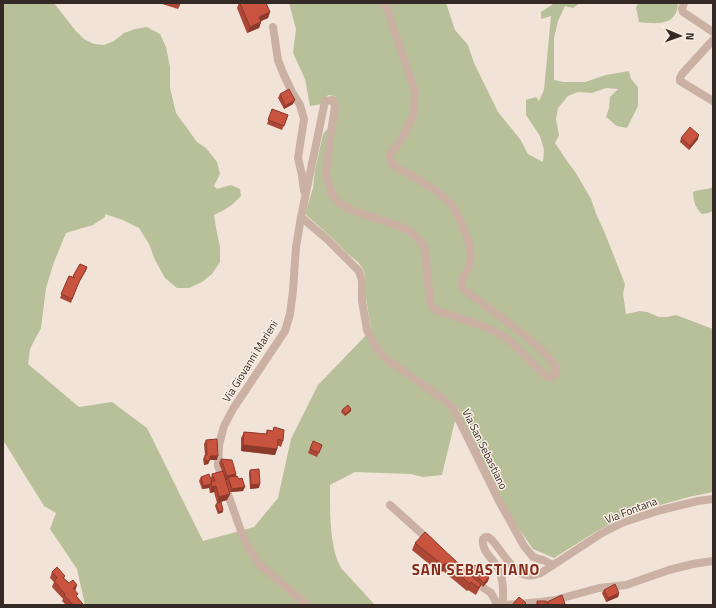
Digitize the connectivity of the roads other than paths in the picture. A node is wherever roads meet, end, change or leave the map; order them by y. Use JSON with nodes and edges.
{"nodes":[{"id":1,"x":385,"y":3,"type":"edge"},
{"id":2,"x":684,"y":3,"type":"edge"},
{"id":3,"x":273,"y":27,"type":"dead end"},
{"id":4,"x":713,"y":32,"type":"edge"},
{"id":5,"x":713,"y":40,"type":"edge"},
{"id":6,"x":712,"y":98,"type":"edge"},
{"id":7,"x":305,"y":198,"type":"junction"},
{"id":8,"x":301,"y":217,"type":"junction"},
{"id":9,"x":713,"y":499,"type":"edge"},
{"id":10,"x":390,"y":506,"type":"dead end"},
{"id":11,"x":435,"y":546,"type":"edge"},
{"id":12,"x":713,"y":561,"type":"edge"},
{"id":13,"x":554,"y":565,"type":"junction"},
{"id":14,"x":468,"y":576,"type":"edge"},
{"id":15,"x":306,"y":605,"type":"edge"},
{"id":16,"x":503,"y":605,"type":"edge"}],
"edges":[{"from":1,"to":7,"type":"street","name":"Via Giovanni Marieni"},
{"from":2,"to":4,"type":"street"},
{"from":3,"to":7,"type":"street"},
{"from":5,"to":6,"type":"street"},
{"from":7,"to":8,"type":"street","name":"Via Giovanni Marieni"},
{"from":8,"to":13,"type":"street","name":"Via San Sebastiano"},
{"from":8,"to":15,"type":"street","name":"Via Giovanni Marieni"},
{"from":9,"to":13,"type":"street","name":"Via Fontana"},
{"from":10,"to":11,"type":"street"},
{"from":12,"to":16,"type":"street"},
{"from":13,"to":16,"type":"street","name":"Via Fontana"},
{"from":14,"to":16,"type":"street"}]}
